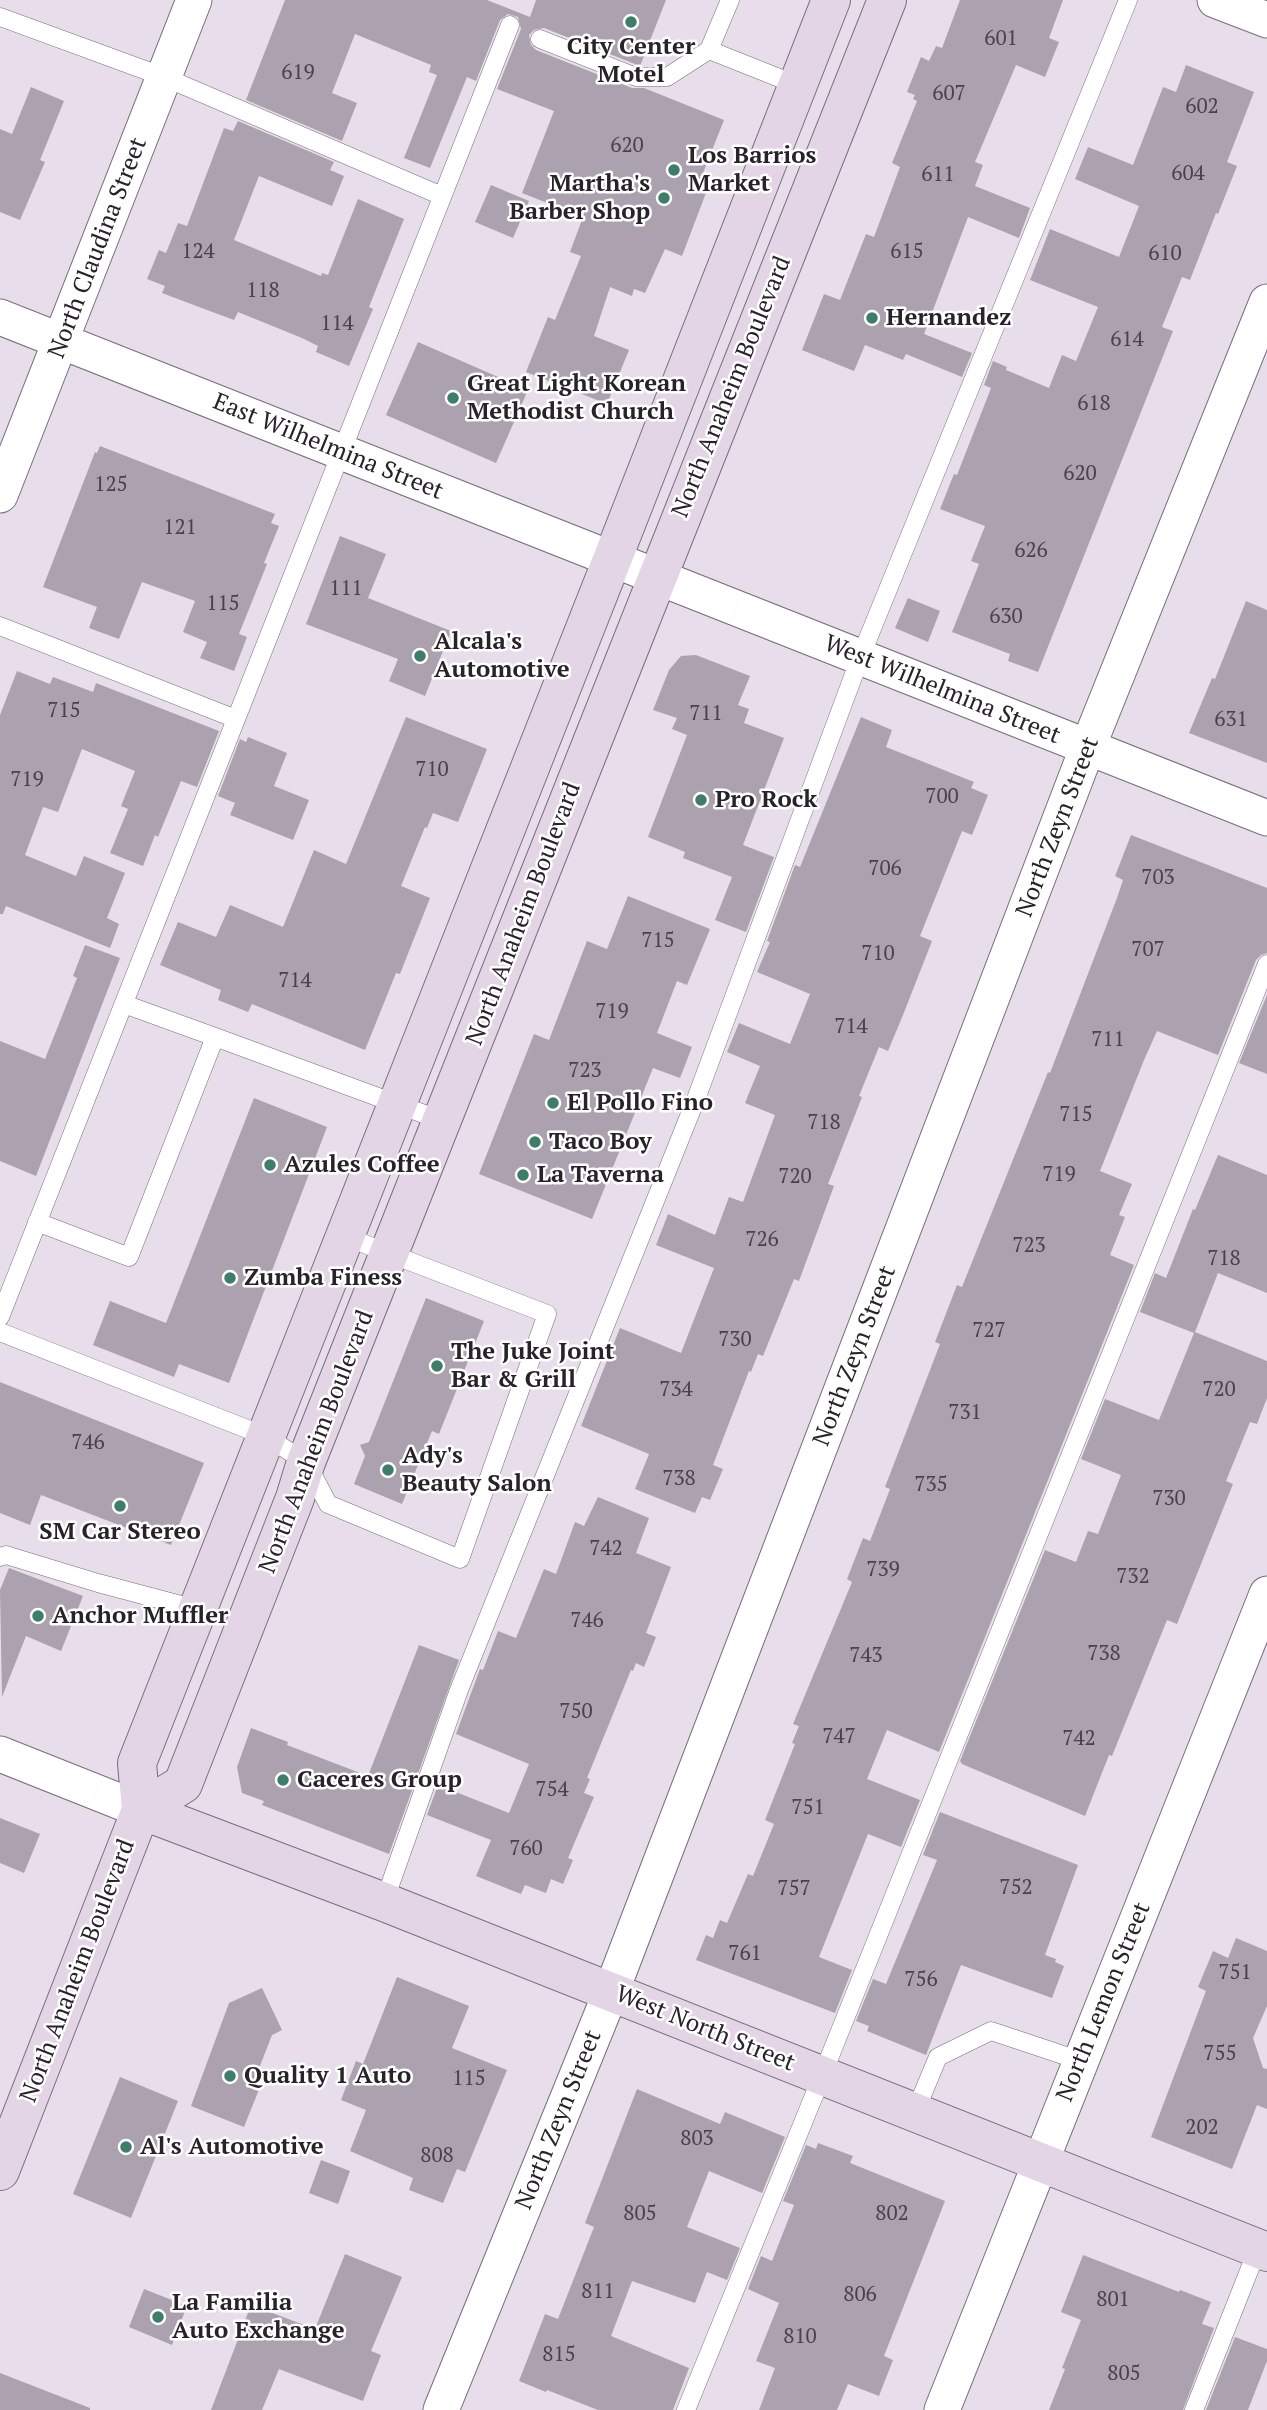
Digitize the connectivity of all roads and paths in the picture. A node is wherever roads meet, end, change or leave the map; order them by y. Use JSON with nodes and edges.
{"nodes":[{"id":1,"x":194,"y":0,"type":"edge"},
{"id":2,"x":730,"y":0,"type":"edge"},
{"id":3,"x":831,"y":0,"type":"edge"},
{"id":4,"x":887,"y":0,"type":"edge"},
{"id":5,"x":1128,"y":0,"type":"edge"},
{"id":6,"x":1215,"y":0,"type":"edge"},
{"id":7,"x":0,"y":17,"type":"edge"},
{"id":8,"x":1267,"y":20,"type":"edge"},
{"id":9,"x":510,"y":25,"type":"dead end"},
{"id":10,"x":540,"y":39,"type":"dead end"},
{"id":11,"x":709,"y":50,"type":"junction"},
{"id":12,"x":164,"y":77,"type":"junction"},
{"id":13,"x":797,"y":85,"type":"junction"},
{"id":14,"x":442,"y":197,"type":"junction"},
{"id":15,"x":1267,"y":302,"type":"edge"},
{"id":16,"x":0,"y":317,"type":"edge"},
{"id":17,"x":62,"y":341,"type":"junction"},
{"id":18,"x":342,"y":452,"type":"junction"},
{"id":19,"x":0,"y":495,"type":"edge"},
{"id":20,"x":612,"y":559,"type":"junction"},
{"id":21,"x":656,"y":577,"type":"junction"},
{"id":22,"x":0,"y":626,"type":"edge"},
{"id":23,"x":860,"y":657,"type":"junction"},
{"id":24,"x":236,"y":719,"type":"junction"},
{"id":25,"x":1087,"y":749,"type":"junction"},
{"id":26,"x":1267,"y":818,"type":"edge"},
{"id":27,"x":1267,"y":964,"type":"edge"},
{"id":28,"x":124,"y":1004,"type":"junction"},
{"id":29,"x":215,"y":1037,"type":"junction"},
{"id":30,"x":396,"y":1105,"type":"junction"},
{"id":31,"x":443,"y":1121,"type":"junction"},
{"id":32,"x":37,"y":1222,"type":"junction"},
{"id":33,"x":344,"y":1236,"type":"junction"},
{"id":34,"x":391,"y":1254,"type":"junction"},
{"id":35,"x":0,"y":1317,"type":"edge"},
{"id":36,"x":0,"y":1332,"type":"edge"},
{"id":37,"x":265,"y":1436,"type":"junction"},
{"id":38,"x":306,"y":1462,"type":"junction"},
{"id":39,"x":0,"y":1557,"type":"edge"},
{"id":40,"x":1267,"y":1594,"type":"edge"},
{"id":41,"x":196,"y":1609,"type":"junction"},
{"id":42,"x":0,"y":1754,"type":"edge"},
{"id":43,"x":141,"y":1810,"type":"junction"},
{"id":44,"x":384,"y":1902,"type":"junction"},
{"id":45,"x":611,"y":1992,"type":"junction"},
{"id":46,"x":1081,"y":2061,"type":"junction"},
{"id":47,"x":822,"y":2076,"type":"junction"},
{"id":48,"x":915,"y":2112,"type":"junction"},
{"id":49,"x":1041,"y":2162,"type":"junction"},
{"id":50,"x":0,"y":2171,"type":"edge"},
{"id":51,"x":1262,"y":2250,"type":"edge"},
{"id":52,"x":442,"y":2410,"type":"edge"},
{"id":53,"x":686,"y":2410,"type":"edge"},
{"id":54,"x":942,"y":2410,"type":"edge"},
{"id":55,"x":1194,"y":2410,"type":"edge"}],
"edges":[{"from":1,"to":12,"type":"street","name":"North Claudina Street"},
{"from":2,"to":11,"type":"lane"},
{"from":3,"to":13,"type":"main road","name":"North Anaheim Boulevard"},
{"from":4,"to":21,"type":"main road","name":"North Anaheim Boulevard"},
{"from":5,"to":23,"type":"lane"},
{"from":6,"to":8,"type":"street"},
{"from":7,"to":12,"type":"lane"},
{"from":9,"to":14,"type":"lane"},
{"from":10,"to":11,"type":"lane"},
{"from":11,"to":13,"type":"lane"},
{"from":12,"to":14,"type":"lane"},
{"from":12,"to":17,"type":"street","name":"North Claudina Street"},
{"from":13,"to":20,"type":"main road","name":"North Anaheim Boulevard"},
{"from":14,"to":18,"type":"lane"},
{"from":15,"to":25,"type":"street","name":"North Zeyn Street"},
{"from":16,"to":17,"type":"street","name":"East Wilhelmina Street"},
{"from":17,"to":18,"type":"street","name":"East Wilhelmina Street"},
{"from":17,"to":19,"type":"street","name":"North Claudina Street"},
{"from":18,"to":20,"type":"street","name":"East Wilhelmina Street"},
{"from":18,"to":24,"type":"lane"},
{"from":20,"to":21,"type":"street","name":"East Wilhelmina Street"},
{"from":20,"to":30,"type":"main road","name":"North Anaheim Boulevard"},
{"from":21,"to":23,"type":"street","name":"West Wilhelmina Street"},
{"from":21,"to":31,"type":"main road","name":"North Anaheim Boulevard"},
{"from":22,"to":24,"type":"lane"},
{"from":23,"to":25,"type":"street","name":"West Wilhelmina Street"},
{"from":23,"to":44,"type":"lane"},
{"from":24,"to":28,"type":"lane"},
{"from":25,"to":26,"type":"street","name":"West Wilhelmina Street"},
{"from":25,"to":45,"type":"street","name":"North Zeyn Street"},
{"from":27,"to":47,"type":"lane"},
{"from":28,"to":29,"type":"lane"},
{"from":28,"to":32,"type":"lane"},
{"from":29,"to":30,"type":"lane"},
{"from":29,"to":32,"type":"lane"},
{"from":30,"to":31,"type":"lane"},
{"from":30,"to":33,"type":"main road","name":"North Anaheim Boulevard"},
{"from":31,"to":34,"type":"main road","name":"North Anaheim Boulevard"},
{"from":32,"to":35,"type":"lane"},
{"from":33,"to":34,"type":"lane"},
{"from":33,"to":37,"type":"main road","name":"North Anaheim Boulevard"},
{"from":34,"to":38,"type":"main road","name":"North Anaheim Boulevard"},
{"from":34,"to":38,"type":"lane"},
{"from":36,"to":37,"type":"lane"},
{"from":37,"to":38,"type":"lane"},
{"from":37,"to":41,"type":"main road","name":"North Anaheim Boulevard"},
{"from":38,"to":43,"type":"main road","name":"North Anaheim Boulevard"},
{"from":39,"to":41,"type":"lane"},
{"from":40,"to":46,"type":"street","name":"North Lemon Street"},
{"from":41,"to":43,"type":"main road","name":"North Anaheim Boulevard"},
{"from":42,"to":43,"type":"street"},
{"from":43,"to":44,"type":"main road","name":"West North Street"},
{"from":43,"to":50,"type":"main road","name":"North Anaheim Boulevard"},
{"from":44,"to":45,"type":"main road","name":"West North Street"},
{"from":45,"to":47,"type":"main road","name":"West North Street"},
{"from":45,"to":52,"type":"street","name":"North Zeyn Street"},
{"from":46,"to":48,"type":"lane"},
{"from":46,"to":49,"type":"street","name":"North Lemon Street"},
{"from":47,"to":48,"type":"main road","name":"West North Street"},
{"from":47,"to":53,"type":"lane"},
{"from":48,"to":49,"type":"main road","name":"West North Street"},
{"from":49,"to":51,"type":"main road","name":"West North Street"},
{"from":49,"to":54,"type":"street","name":"North Lemon Street"},
{"from":51,"to":55,"type":"lane"}]}
